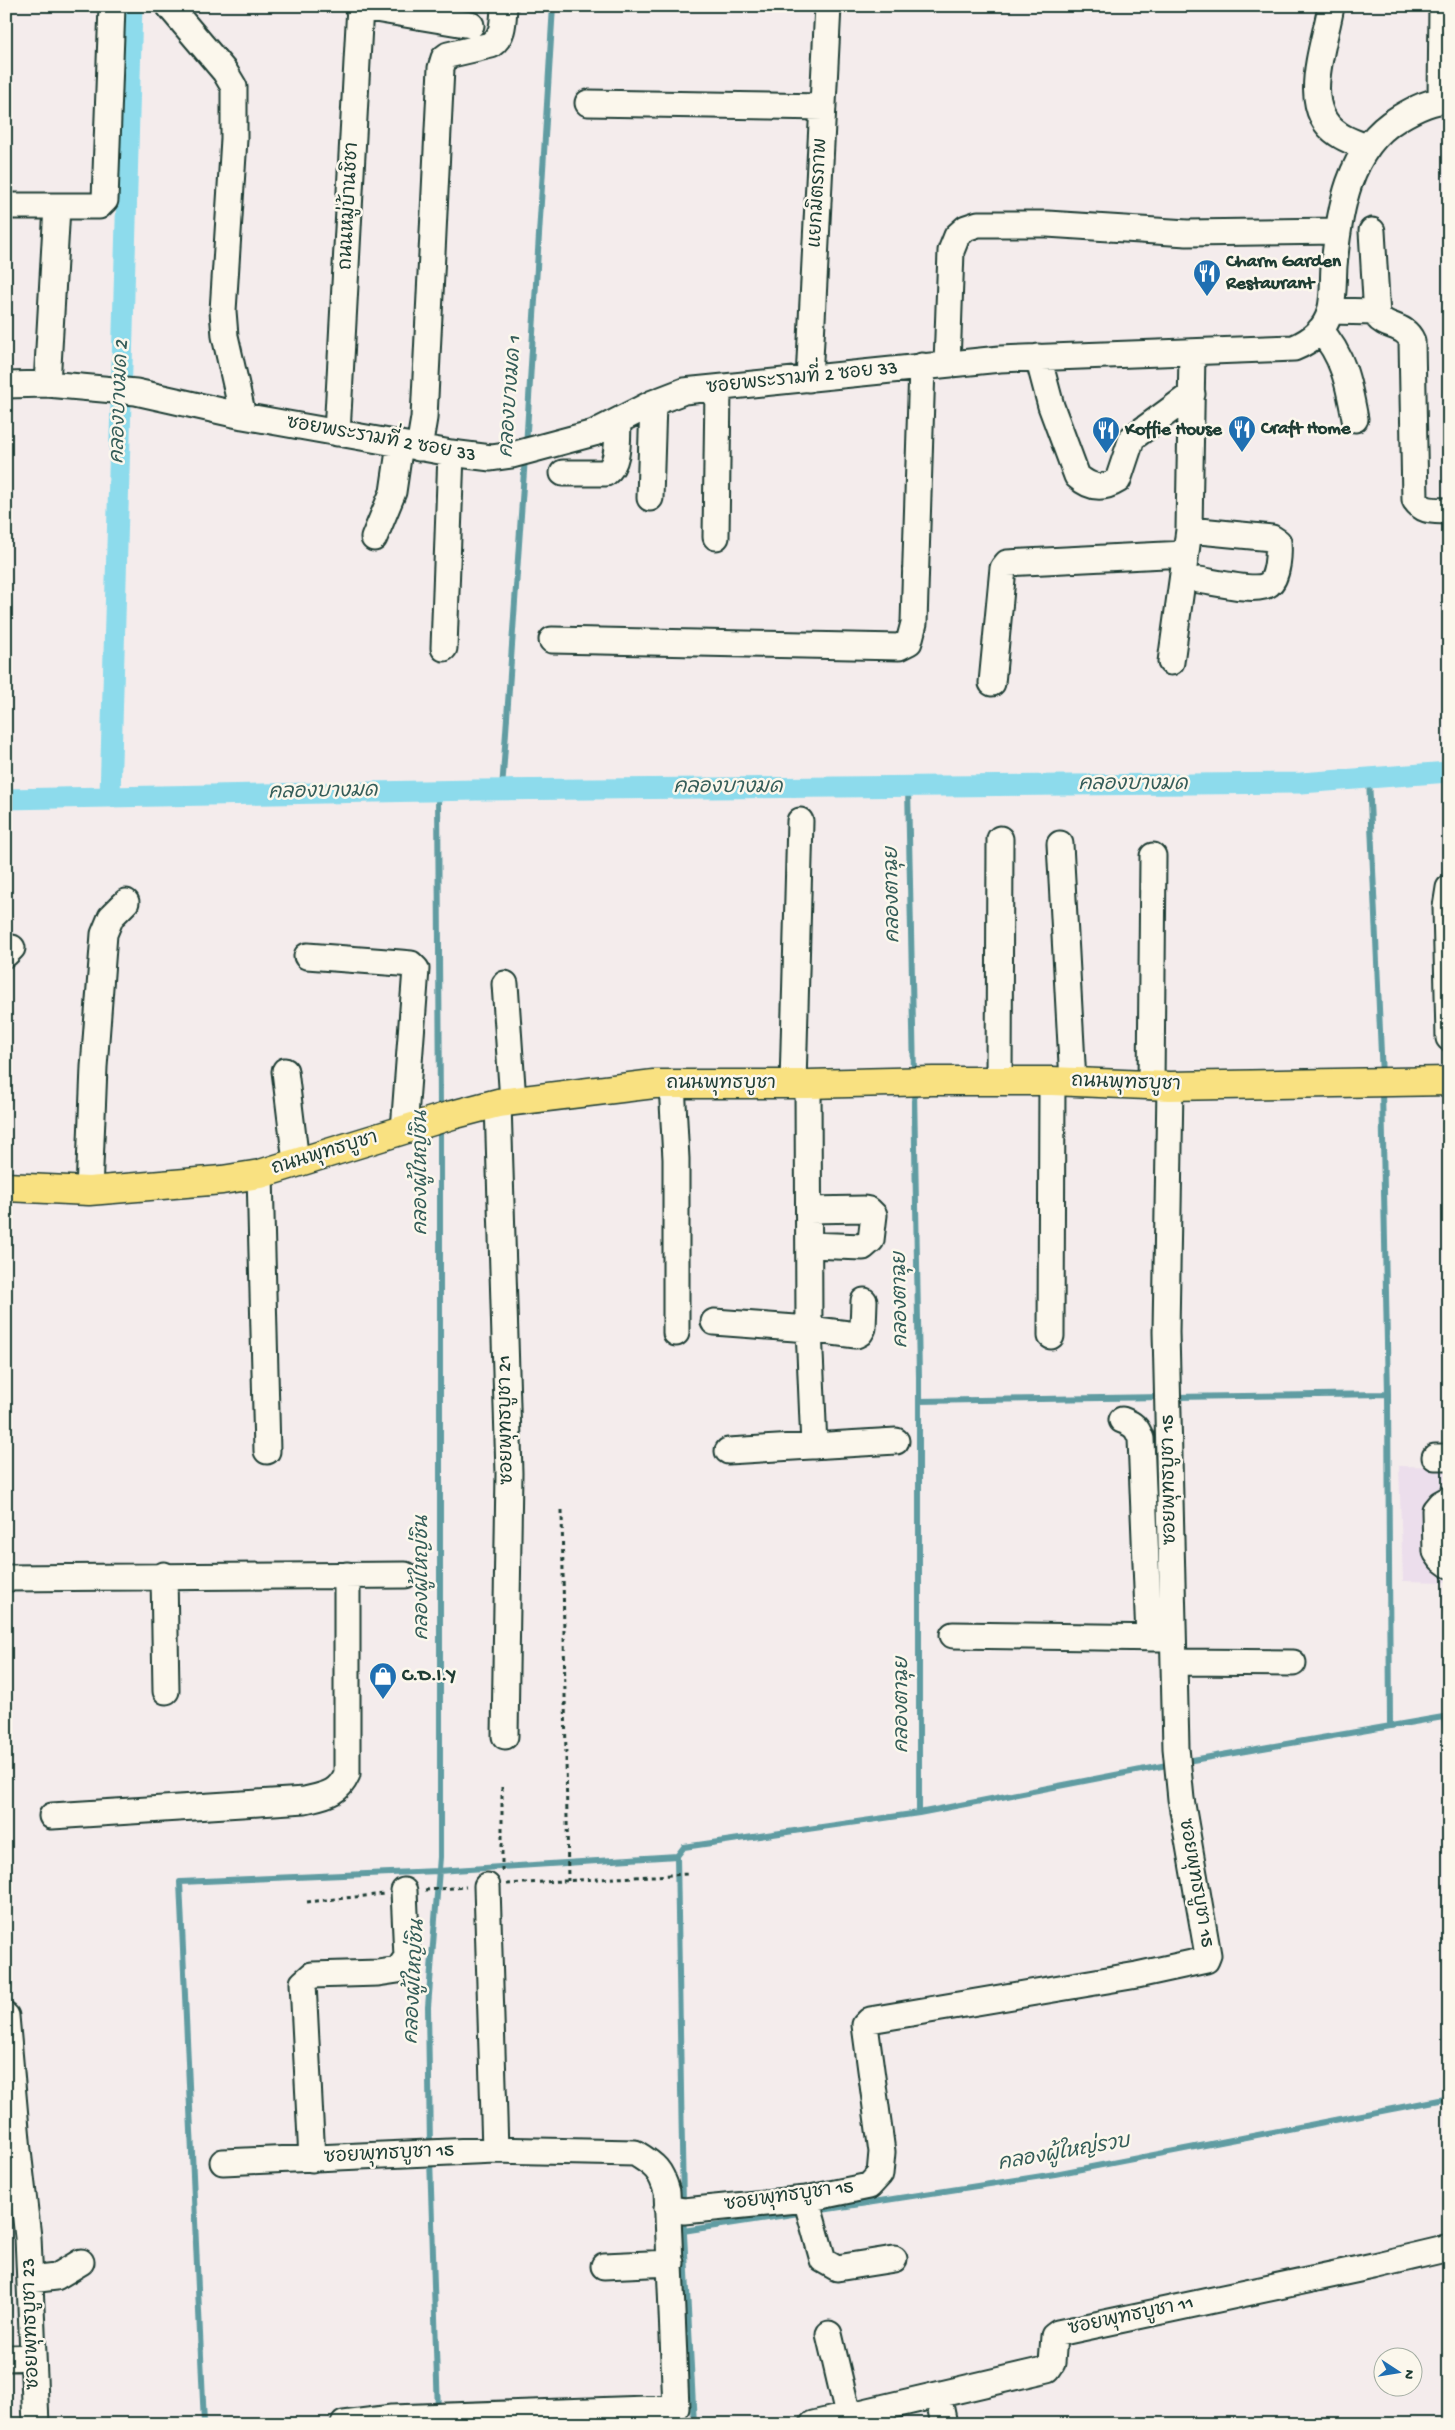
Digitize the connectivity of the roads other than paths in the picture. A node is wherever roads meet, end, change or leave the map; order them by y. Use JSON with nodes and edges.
{"nodes":[{"id":1,"x":112,"y":6,"type":"edge"},
{"id":2,"x":169,"y":6,"type":"edge"},
{"id":3,"x":359,"y":6,"type":"edge"},
{"id":4,"x":504,"y":6,"type":"edge"},
{"id":5,"x":828,"y":6,"type":"edge"},
{"id":6,"x":1331,"y":6,"type":"edge"},
{"id":7,"x":1442,"y":6,"type":"edge"},
{"id":8,"x":472,"y":25,"type":"dead end"},
{"id":9,"x":1445,"y":100,"type":"edge"},
{"id":10,"x":588,"y":103,"type":"dead end"},
{"id":11,"x":823,"y":107,"type":"junction"},
{"id":12,"x":1366,"y":148,"type":"junction"},
{"id":13,"x":6,"y":206,"type":"edge"},
{"id":14,"x":57,"y":207,"type":"junction"},
{"id":15,"x":1337,"y":231,"type":"junction"},
{"id":16,"x":1372,"y":231,"type":"dead end"},
{"id":17,"x":1376,"y":312,"type":"junction"},
{"id":18,"x":1325,"y":320,"type":"junction"},
{"id":19,"x":1192,"y":352,"type":"junction"},
{"id":20,"x":1038,"y":358,"type":"junction"},
{"id":21,"x":947,"y":364,"type":"junction"},
{"id":22,"x":922,"y":366,"type":"junction"},
{"id":23,"x":808,"y":379,"type":"junction"},
{"id":24,"x":47,"y":384,"type":"junction"},
{"id":25,"x":6,"y":385,"type":"edge"},
{"id":26,"x":718,"y":388,"type":"junction"},
{"id":27,"x":1192,"y":394,"type":"junction"},
{"id":28,"x":653,"y":403,"type":"junction"},
{"id":29,"x":243,"y":416,"type":"junction"},
{"id":30,"x":1355,"y":419,"type":"dead end"},
{"id":31,"x":618,"y":422,"type":"junction"},
{"id":32,"x":336,"y":433,"type":"junction"},
{"id":33,"x":410,"y":446,"type":"junction"},
{"id":34,"x":451,"y":453,"type":"junction"},
{"id":35,"x":563,"y":473,"type":"dead end"},
{"id":36,"x":650,"y":498,"type":"dead end"},
{"id":37,"x":1449,"y":511,"type":"edge"},
{"id":38,"x":1189,"y":530,"type":"junction"},
{"id":39,"x":716,"y":537,"type":"dead end"},
{"id":40,"x":374,"y":538,"type":"dead end"},
{"id":41,"x":1185,"y":554,"type":"junction"},
{"id":42,"x":1199,"y":580,"type":"dead end"},
{"id":43,"x":552,"y":640,"type":"dead end"},
{"id":44,"x":444,"y":648,"type":"dead end"},
{"id":45,"x":1171,"y":662,"type":"dead end"},
{"id":46,"x":992,"y":683,"type":"dead end"},
{"id":47,"x":800,"y":821,"type":"dead end"},
{"id":48,"x":1000,"y":839,"type":"dead end"},
{"id":49,"x":1060,"y":844,"type":"dead end"},
{"id":50,"x":1152,"y":856,"type":"dead end"},
{"id":51,"x":1449,"y":888,"type":"edge"},
{"id":52,"x":126,"y":902,"type":"dead end"},
{"id":53,"x":307,"y":956,"type":"dead end"},
{"id":54,"x":505,"y":984,"type":"dead end"},
{"id":55,"x":1449,"y":1038,"type":"edge"},
{"id":56,"x":285,"y":1071,"type":"dead end"},
{"id":57,"x":999,"y":1081,"type":"junction"},
{"id":58,"x":1449,"y":1081,"type":"edge"},
{"id":59,"x":1063,"y":1082,"type":"junction"},
{"id":60,"x":672,"y":1084,"type":"junction"},
{"id":61,"x":801,"y":1084,"type":"junction"},
{"id":62,"x":1161,"y":1086,"type":"junction"},
{"id":63,"x":506,"y":1102,"type":"junction"},
{"id":64,"x":414,"y":1127,"type":"junction"},
{"id":65,"x":296,"y":1162,"type":"junction"},
{"id":66,"x":260,"y":1174,"type":"junction"},
{"id":67,"x":6,"y":1188,"type":"edge"},
{"id":68,"x":89,"y":1191,"type":"junction"},
{"id":69,"x":809,"y":1210,"type":"junction"},
{"id":70,"x":809,"y":1245,"type":"junction"},
{"id":71,"x":864,"y":1301,"type":"dead end"},
{"id":72,"x":714,"y":1322,"type":"dead end"},
{"id":73,"x":809,"y":1329,"type":"junction"},
{"id":74,"x":676,"y":1333,"type":"dead end"},
{"id":75,"x":1051,"y":1336,"type":"dead end"},
{"id":76,"x":1122,"y":1420,"type":"dead end"},
{"id":77,"x":896,"y":1441,"type":"dead end"},
{"id":78,"x":814,"y":1446,"type":"junction"},
{"id":79,"x":267,"y":1451,"type":"dead end"},
{"id":80,"x":728,"y":1451,"type":"dead end"},
{"id":81,"x":1449,"y":1499,"type":"edge"},
{"id":82,"x":1449,"y":1565,"type":"edge"},
{"id":83,"x":164,"y":1575,"type":"junction"},
{"id":84,"x":347,"y":1575,"type":"junction"},
{"id":85,"x":406,"y":1575,"type":"dead end"},
{"id":86,"x":6,"y":1578,"type":"edge"},
{"id":87,"x":953,"y":1635,"type":"dead end"},
{"id":88,"x":1149,"y":1638,"type":"junction"},
{"id":89,"x":1174,"y":1650,"type":"junction"},
{"id":90,"x":1293,"y":1663,"type":"dead end"},
{"id":91,"x":166,"y":1691,"type":"dead end"},
{"id":92,"x":504,"y":1736,"type":"dead end"},
{"id":93,"x":52,"y":1816,"type":"dead end"},
{"id":94,"x":495,"y":1881,"type":"road end"},
{"id":95,"x":404,"y":1891,"type":"dead end"},
{"id":96,"x":6,"y":2016,"type":"edge"},
{"id":97,"x":496,"y":2150,"type":"junction"},
{"id":98,"x":312,"y":2159,"type":"junction"},
{"id":99,"x":12,"y":2162,"type":"edge"},
{"id":100,"x":223,"y":2162,"type":"dead end"},
{"id":101,"x":806,"y":2199,"type":"junction"},
{"id":102,"x":667,"y":2208,"type":"junction"},
{"id":103,"x":1449,"y":2248,"type":"edge"},
{"id":104,"x":894,"y":2259,"type":"dead end"},
{"id":105,"x":81,"y":2262,"type":"dead end"},
{"id":106,"x":670,"y":2263,"type":"junction"},
{"id":107,"x":604,"y":2266,"type":"dead end"},
{"id":108,"x":30,"y":2280,"type":"junction"},
{"id":109,"x":829,"y":2334,"type":"dead end"},
{"id":110,"x":6,"y":2341,"type":"edge"},
{"id":111,"x":33,"y":2348,"type":"junction"},
{"id":112,"x":6,"y":2358,"type":"edge"},
{"id":113,"x":938,"y":2395,"type":"junction"},
{"id":114,"x":848,"y":2415,"type":"junction"},
{"id":115,"x":36,"y":2424,"type":"edge"},
{"id":116,"x":344,"y":2424,"type":"edge"},
{"id":117,"x":813,"y":2424,"type":"edge"},
{"id":118,"x":944,"y":2424,"type":"edge"}],
"edges":[{"from":1,"to":14,"type":"street"},
{"from":2,"to":29,"type":"street"},
{"from":3,"to":8,"type":"street"},
{"from":3,"to":32,"type":"street","name":"ถนนหมู่บ้านชิชา"},
{"from":4,"to":33,"type":"street"},
{"from":5,"to":11,"type":"street","name":"แยกมิตรภาพ"},
{"from":6,"to":12,"type":"street"},
{"from":7,"to":9,"type":"street"},
{"from":9,"to":12,"type":"street"},
{"from":10,"to":11,"type":"street"},
{"from":11,"to":23,"type":"street","name":"แยกมิตรภาพ"},
{"from":12,"to":15,"type":"street"},
{"from":13,"to":14,"type":"street"},
{"from":14,"to":24,"type":"street"},
{"from":15,"to":18,"type":"street"},
{"from":15,"to":21,"type":"street"},
{"from":16,"to":17,"type":"street"},
{"from":17,"to":18,"type":"street"},
{"from":17,"to":37,"type":"street"},
{"from":18,"to":19,"type":"street","name":"ซอยพระรามที่ 2 ซอย 33"},
{"from":18,"to":30,"type":"street"},
{"from":19,"to":20,"type":"street","name":"ซอยพระรามที่ 2 ซอย 33"},
{"from":19,"to":27,"type":"street"},
{"from":20,"to":21,"type":"street","name":"ซอยพระรามที่ 2 ซอย 33"},
{"from":20,"to":27,"type":"street"},
{"from":21,"to":22,"type":"street","name":"ซอยพระรามที่ 2 ซอย 33"},
{"from":22,"to":23,"type":"street","name":"ซอยพระรามที่ 2 ซอย 33"},
{"from":22,"to":43,"type":"street"},
{"from":23,"to":26,"type":"street","name":"ซอยพระรามที่ 2 ซอย 33"},
{"from":24,"to":25,"type":"street","name":"ซอยพระรามที่ 2 ซอย 33"},
{"from":24,"to":29,"type":"street","name":"ซอยพระรามที่ 2 ซอย 33"},
{"from":26,"to":28,"type":"street","name":"ซอยพระรามที่ 2 ซอย 33"},
{"from":26,"to":39,"type":"street"},
{"from":27,"to":38,"type":"street"},
{"from":28,"to":31,"type":"street","name":"ซอยพระรามที่ 2 ซอย 33"},
{"from":28,"to":36,"type":"street"},
{"from":29,"to":32,"type":"street","name":"ซอยพระรามที่ 2 ซอย 33"},
{"from":31,"to":34,"type":"street","name":"ซอยพระรามที่ 2 ซอย 33"},
{"from":31,"to":35,"type":"street"},
{"from":32,"to":33,"type":"street","name":"ซอยพระรามที่ 2 ซอย 33"},
{"from":33,"to":34,"type":"street","name":"ซอยพระรามที่ 2 ซอย 33"},
{"from":33,"to":40,"type":"street"},
{"from":34,"to":44,"type":"street"},
{"from":38,"to":41,"type":"street"},
{"from":38,"to":42,"type":"street"},
{"from":41,"to":45,"type":"street"},
{"from":41,"to":46,"type":"street"},
{"from":47,"to":61,"type":"street"},
{"from":48,"to":57,"type":"street"},
{"from":49,"to":59,"type":"street"},
{"from":50,"to":62,"type":"street","name":"ซอยพุทธบูชา 15"},
{"from":51,"to":55,"type":"street"},
{"from":52,"to":68,"type":"street"},
{"from":53,"to":64,"type":"street"},
{"from":54,"to":63,"type":"street","name":"ซอยพุทธบูชา 21"},
{"from":56,"to":65,"type":"street"},
{"from":57,"to":59,"type":"main road","name":"ถนนพุทธบูชา"},
{"from":57,"to":61,"type":"main road","name":"ถนนพุทธบูชา"},
{"from":58,"to":62,"type":"main road","name":"ถนนพุทธบูชา"},
{"from":59,"to":62,"type":"main road","name":"ถนนพุทธบูชา"},
{"from":59,"to":75,"type":"street"},
{"from":60,"to":61,"type":"main road","name":"ถนนพุทธบูชา"},
{"from":60,"to":63,"type":"main road","name":"ถนนพุทธบูชา"},
{"from":60,"to":74,"type":"street"},
{"from":61,"to":69,"type":"street"},
{"from":62,"to":89,"type":"street","name":"ซอยพุทธบูชา 15"},
{"from":63,"to":64,"type":"main road","name":"ถนนพุทธบูชา"},
{"from":63,"to":92,"type":"street","name":"ซอยพุทธบูชา 21"},
{"from":64,"to":65,"type":"main road","name":"ถนนพุทธบูชา"},
{"from":65,"to":66,"type":"main road","name":"ถนนพุทธบูชา"},
{"from":66,"to":68,"type":"main road","name":"ถนนพุทธบูชา"},
{"from":66,"to":79,"type":"street"},
{"from":67,"to":68,"type":"main road","name":"ถนนพุทธบูชา"},
{"from":69,"to":70,"type":"street"},
{"from":69,"to":70,"type":"street"},
{"from":70,"to":73,"type":"street"},
{"from":71,"to":73,"type":"street"},
{"from":72,"to":73,"type":"street"},
{"from":73,"to":78,"type":"street"},
{"from":76,"to":88,"type":"street"},
{"from":77,"to":78,"type":"street"},
{"from":78,"to":80,"type":"street"},
{"from":81,"to":82,"type":"street"},
{"from":83,"to":84,"type":"street"},
{"from":83,"to":86,"type":"street"},
{"from":83,"to":91,"type":"street"},
{"from":84,"to":85,"type":"street"},
{"from":84,"to":93,"type":"street"},
{"from":87,"to":88,"type":"street"},
{"from":88,"to":89,"type":"street"},
{"from":89,"to":90,"type":"street"},
{"from":89,"to":101,"type":"street","name":"ซอยพุทธบูชา 15"},
{"from":94,"to":97,"type":"street"},
{"from":95,"to":98,"type":"street"},
{"from":96,"to":99,"type":"street","name":"ซอยพุทธบูชา 23"},
{"from":97,"to":98,"type":"street","name":"ซอยพุทธบูชา 15"},
{"from":97,"to":102,"type":"street","name":"ซอยพุทธบูชา 15"},
{"from":98,"to":100,"type":"street","name":"ซอยพุทธบูชา 15"},
{"from":99,"to":108,"type":"street","name":"ซอยพุทธบูชา 23"},
{"from":101,"to":102,"type":"street","name":"ซอยพุทธบูชา 15"},
{"from":101,"to":104,"type":"street"},
{"from":102,"to":106,"type":"street","name":"ซอยพุทธบูชา 15"},
{"from":103,"to":113,"type":"street","name":"ซอยพุทธบูชา 11"},
{"from":105,"to":108,"type":"street"},
{"from":106,"to":107,"type":"street"},
{"from":106,"to":116,"type":"street","name":"ซอยพุทธบูชา 15"},
{"from":108,"to":111,"type":"street","name":"ซอยพุทธบูชา 23"},
{"from":109,"to":114,"type":"street"},
{"from":110,"to":111,"type":"street"},
{"from":111,"to":112,"type":"street"},
{"from":111,"to":115,"type":"street","name":"ซอยพุทธบูชา 23"},
{"from":113,"to":114,"type":"street","name":"ซอยพุทธบูชา 11"},
{"from":113,"to":118,"type":"street"},
{"from":114,"to":117,"type":"street","name":"ซอยพุทธบูชา 11"}]}
